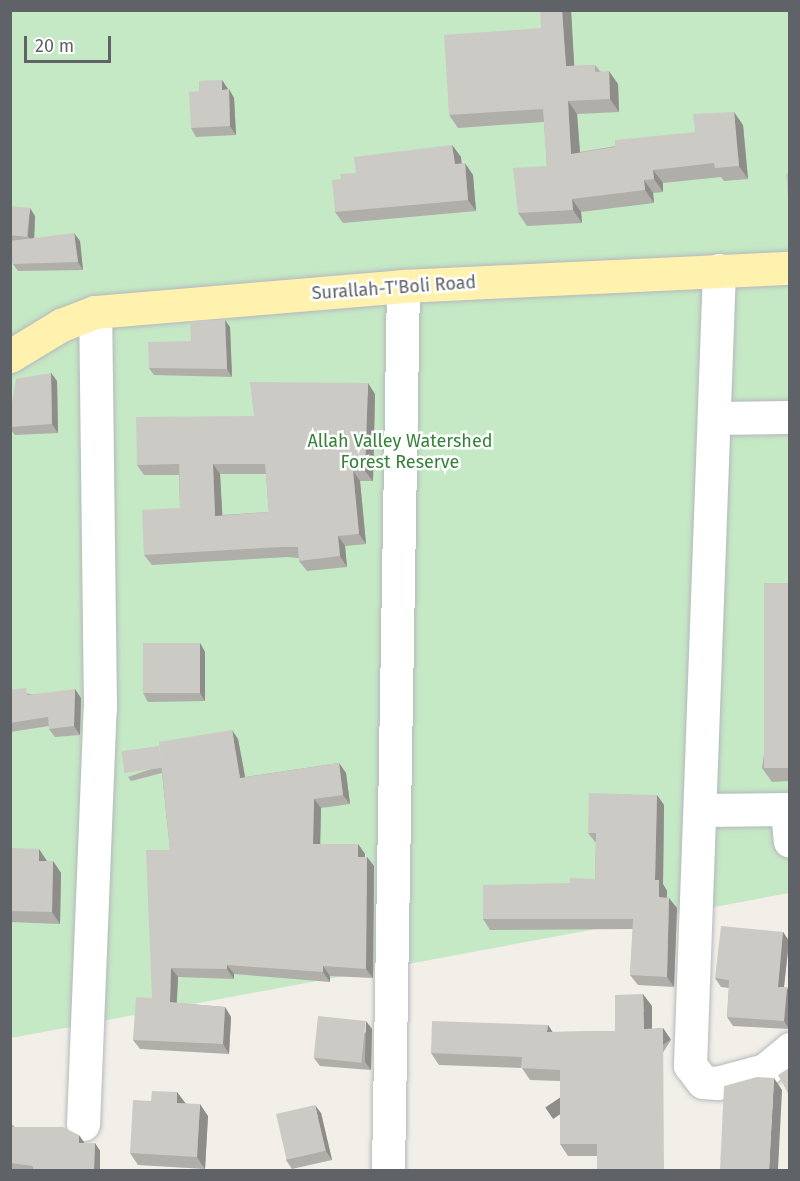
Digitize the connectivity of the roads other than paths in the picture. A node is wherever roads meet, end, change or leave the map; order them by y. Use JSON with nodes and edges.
{"nodes":[{"id":1,"x":789,"y":268,"type":"edge"},
{"id":2,"x":719,"y":270,"type":"junction"},
{"id":3,"x":403,"y":286,"type":"junction"},
{"id":4,"x":95,"y":312,"type":"junction"},
{"id":5,"x":10,"y":356,"type":"edge"},
{"id":6,"x":789,"y":417,"type":"edge"},
{"id":7,"x":714,"y":418,"type":"junction"},
{"id":8,"x":702,"y":810,"type":"junction"},
{"id":9,"x":789,"y":820,"type":"edge"},
{"id":10,"x":789,"y":1048,"type":"edge"},
{"id":11,"x":83,"y":1124,"type":"dead end"},
{"id":12,"x":388,"y":1170,"type":"edge"}],
"edges":[{"from":1,"to":2,"type":"main road","name":"Surallah-T'Boli Road"},
{"from":2,"to":3,"type":"main road","name":"Surallah-T'Boli Road"},
{"from":2,"to":7,"type":"street"},
{"from":3,"to":4,"type":"main road","name":"Surallah-T'Boli Road"},
{"from":3,"to":12,"type":"street"},
{"from":4,"to":5,"type":"main road","name":"Surallah-T'Boli Road"},
{"from":4,"to":11,"type":"street"},
{"from":6,"to":7,"type":"street"},
{"from":7,"to":8,"type":"street"},
{"from":8,"to":9,"type":"street"},
{"from":8,"to":10,"type":"street"}]}
